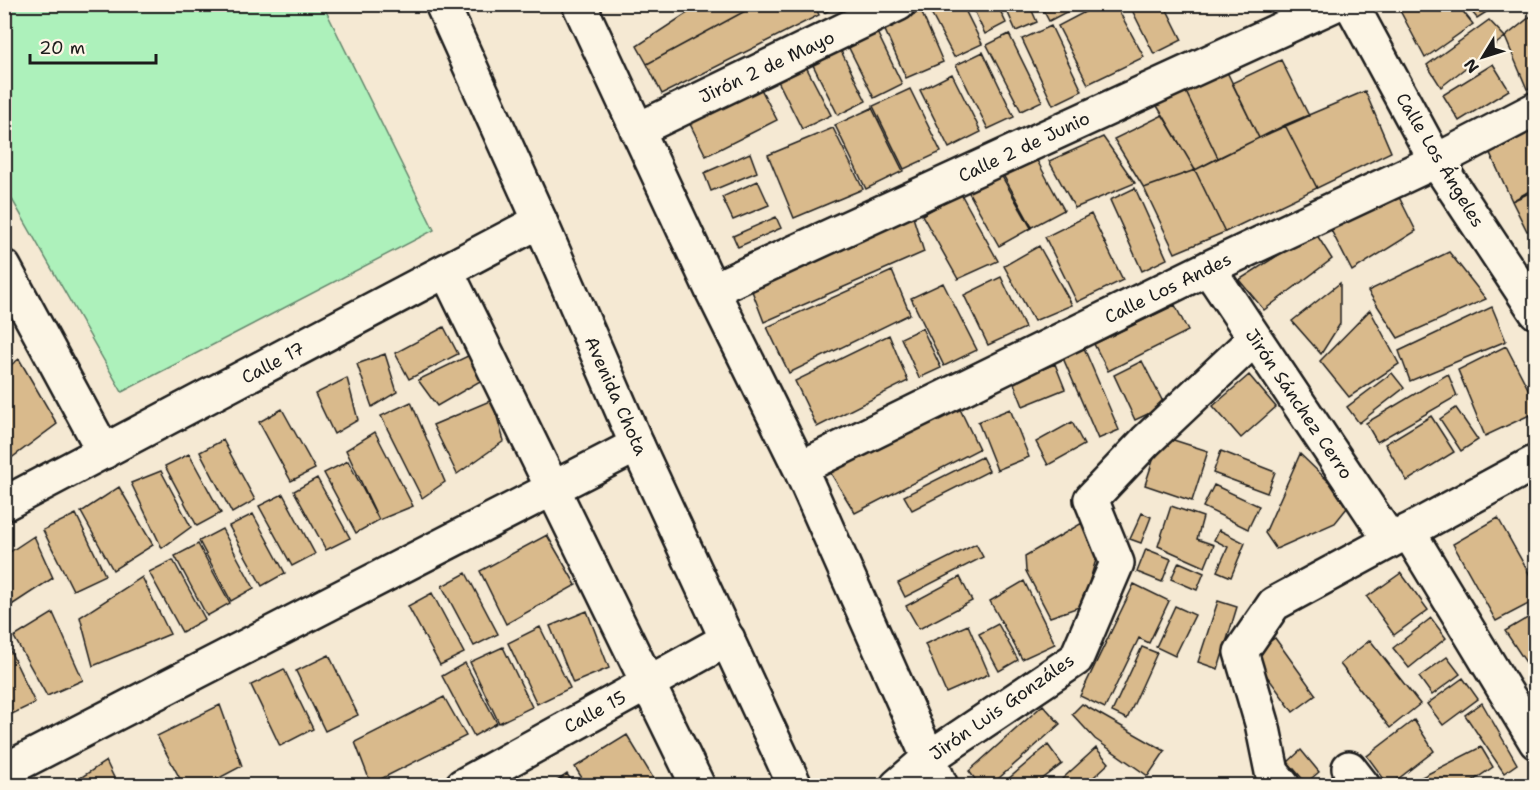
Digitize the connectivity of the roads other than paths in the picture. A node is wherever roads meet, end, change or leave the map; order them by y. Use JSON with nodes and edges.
{"nodes":[{"id":1,"x":442,"y":4,"type":"edge"},
{"id":2,"x":579,"y":4,"type":"edge"},
{"id":3,"x":898,"y":4,"type":"edge"},
{"id":4,"x":1336,"y":4,"type":"edge"},
{"id":5,"x":1351,"y":4,"type":"edge"},
{"id":6,"x":1536,"y":109,"type":"edge"},
{"id":7,"x":636,"y":130,"type":"junction"},
{"id":8,"x":1436,"y":162,"type":"junction"},
{"id":9,"x":540,"y":221,"type":"junction"},
{"id":10,"x":4,"y":267,"type":"edge"},
{"id":11,"x":1208,"y":268,"type":"junction"},
{"id":12,"x":447,"y":272,"type":"junction"},
{"id":13,"x":712,"y":290,"type":"junction"},
{"id":14,"x":1536,"y":312,"type":"edge"},
{"id":15,"x":1255,"y":338,"type":"junction"},
{"id":16,"x":637,"y":446,"type":"junction"},
{"id":17,"x":104,"y":452,"type":"junction"},
{"id":18,"x":1536,"y":462,"type":"edge"},
{"id":19,"x":800,"y":468,"type":"junction"},
{"id":20,"x":553,"y":489,"type":"junction"},
{"id":21,"x":4,"y":504,"type":"edge"},
{"id":22,"x":1399,"y":535,"type":"junction"},
{"id":23,"x":728,"y":639,"type":"junction"},
{"id":24,"x":648,"y":683,"type":"junction"},
{"id":25,"x":1536,"y":742,"type":"edge"},
{"id":26,"x":4,"y":771,"type":"edge"},
{"id":27,"x":935,"y":772,"type":"edge"},
{"id":28,"x":462,"y":786,"type":"edge"},
{"id":29,"x":698,"y":786,"type":"edge"},
{"id":30,"x":795,"y":786,"type":"edge"},
{"id":31,"x":897,"y":786,"type":"edge"},
{"id":32,"x":1283,"y":786,"type":"edge"}],
"edges":[{"from":1,"to":9,"type":"main road","name":"Avenida Chota"},
{"from":2,"to":7,"type":"main road"},
{"from":3,"to":7,"type":"main road","name":"Jirón 2 de Mayo"},
{"from":4,"to":13,"type":"main road","name":"Calle 2 de Junio"},
{"from":5,"to":8,"type":"main road","name":"Calle Los Ángeles"},
{"from":6,"to":8,"type":"main road","name":"Calle Los Andes"},
{"from":7,"to":13,"type":"main road"},
{"from":8,"to":11,"type":"main road","name":"Calle Los Andes"},
{"from":8,"to":14,"type":"main road","name":"Calle Los Ángeles"},
{"from":9,"to":12,"type":"main road","name":"Calle 17"},
{"from":9,"to":16,"type":"main road","name":"Avenida Chota"},
{"from":10,"to":17,"type":"main road"},
{"from":11,"to":15,"type":"main road","name":"Jirón Sánchez Cerro"},
{"from":11,"to":19,"type":"main road","name":"Calle Los Andes"},
{"from":12,"to":17,"type":"main road","name":"Calle 17"},
{"from":12,"to":20,"type":"main road"},
{"from":13,"to":19,"type":"main road"},
{"from":15,"to":22,"type":"main road","name":"Jirón Sánchez Cerro"},
{"from":15,"to":27,"type":"main road","name":"Jirón Luis Gonzáles"},
{"from":16,"to":20,"type":"main road"},
{"from":16,"to":23,"type":"main road","name":"Avenida Chota"},
{"from":17,"to":21,"type":"main road","name":"Calle 17"},
{"from":18,"to":22,"type":"main road"},
{"from":19,"to":27,"type":"main road"},
{"from":20,"to":24,"type":"main road"},
{"from":20,"to":26,"type":"main road"},
{"from":22,"to":25,"type":"main road","name":"Jirón Sánchez Cerro"},
{"from":22,"to":32,"type":"main road"},
{"from":23,"to":24,"type":"main road","name":"Calle 15"},
{"from":23,"to":30,"type":"main road","name":"Avenida Chota"},
{"from":24,"to":28,"type":"main road","name":"Calle 15"},
{"from":24,"to":29,"type":"main road"},
{"from":27,"to":31,"type":"main road","name":"Jirón Luis Gonzáles"}]}
